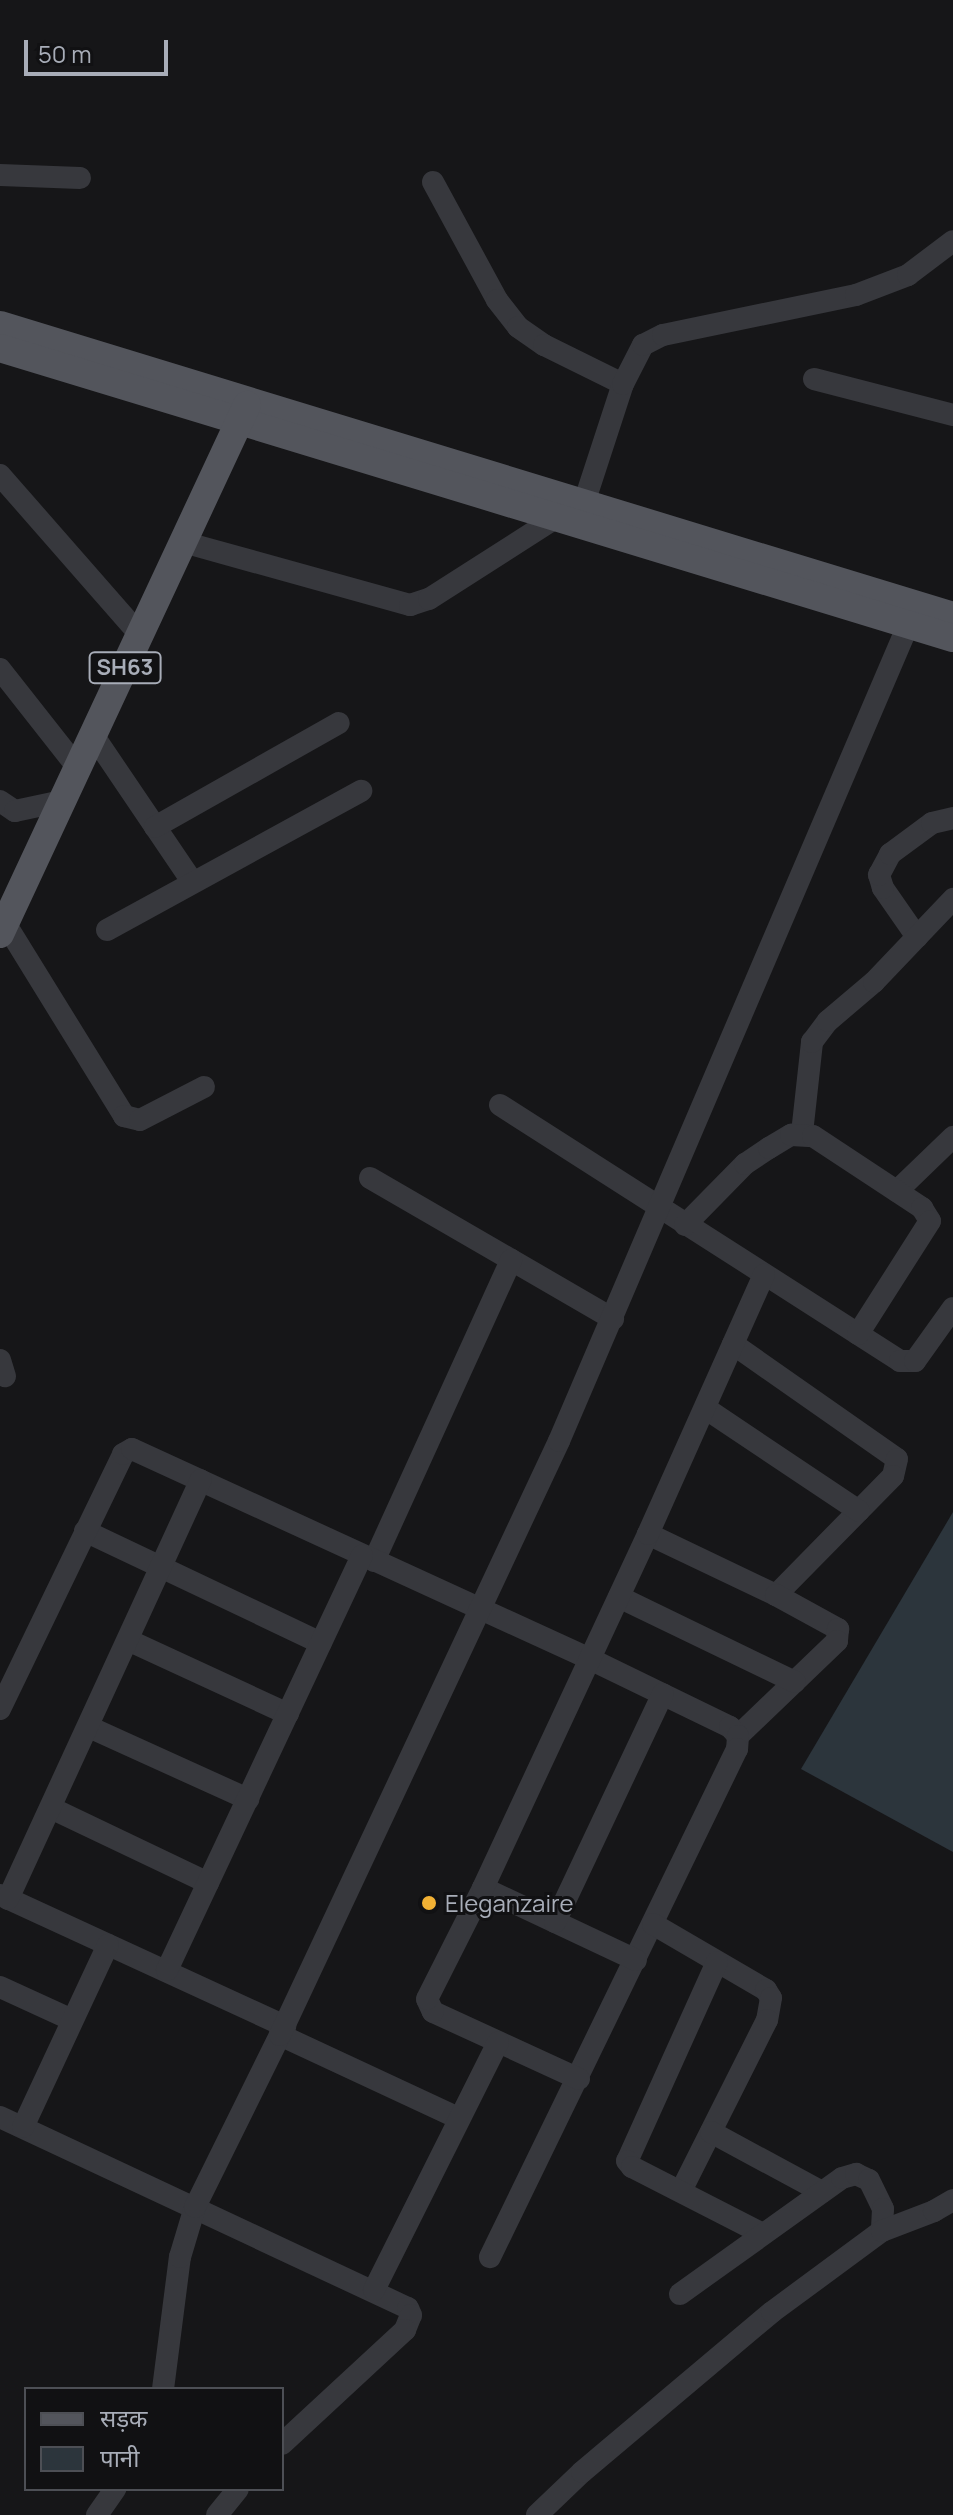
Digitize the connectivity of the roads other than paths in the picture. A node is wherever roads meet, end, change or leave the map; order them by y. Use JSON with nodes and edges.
{"nodes":[{"id":1,"x":0,"y":175,"type":"edge"},
{"id":2,"x":80,"y":178,"type":"dead end"},
{"id":3,"x":433,"y":182,"type":"dead end"},
{"id":4,"x":953,"y":241,"type":"edge"},
{"id":5,"x":0,"y":325,"type":"edge"},
{"id":6,"x":0,"y":348,"type":"edge"},
{"id":7,"x":814,"y":379,"type":"dead end"},
{"id":8,"x":623,"y":384,"type":"junction"},
{"id":9,"x":245,"y":411,"type":"junction"},
{"id":10,"x":953,"y":415,"type":"edge"},
{"id":11,"x":0,"y":475,"type":"edge"},
{"id":12,"x":584,"y":503,"type":"junction"},
{"id":13,"x":557,"y":517,"type":"junction"},
{"id":14,"x":183,"y":542,"type":"junction"},
{"id":15,"x":953,"y":616,"type":"edge"},
{"id":16,"x":908,"y":625,"type":"junction"},
{"id":17,"x":140,"y":635,"type":"junction"},
{"id":18,"x":953,"y":638,"type":"edge"},
{"id":19,"x":0,"y":669,"type":"edge"},
{"id":20,"x":339,"y":723,"type":"dead end"},
{"id":21,"x":93,"y":735,"type":"junction"},
{"id":22,"x":78,"y":768,"type":"junction"},
{"id":23,"x":361,"y":791,"type":"dead end"},
{"id":24,"x":0,"y":801,"type":"edge"},
{"id":25,"x":62,"y":801,"type":"junction"},
{"id":26,"x":953,"y":818,"type":"edge"},
{"id":27,"x":155,"y":827,"type":"junction"},
{"id":28,"x":192,"y":881,"type":"junction"},
{"id":29,"x":953,"y":899,"type":"edge"},
{"id":30,"x":2,"y":929,"type":"edge"},
{"id":31,"x":107,"y":930,"type":"dead end"},
{"id":32,"x":917,"y":937,"type":"junction"},
{"id":33,"x":204,"y":1087,"type":"dead end"},
{"id":34,"x":500,"y":1105,"type":"dead end"},
{"id":35,"x":802,"y":1133,"type":"junction"},
{"id":36,"x":953,"y":1137,"type":"edge"},
{"id":37,"x":370,"y":1178,"type":"dead end"},
{"id":38,"x":897,"y":1191,"type":"junction"},
{"id":39,"x":661,"y":1210,"type":"junction"},
{"id":40,"x":685,"y":1225,"type":"junction"},
{"id":41,"x":511,"y":1260,"type":"junction"},
{"id":42,"x":764,"y":1275,"type":"junction"},
{"id":43,"x":953,"y":1308,"type":"edge"},
{"id":44,"x":613,"y":1319,"type":"junction"},
{"id":45,"x":858,"y":1334,"type":"junction"},
{"id":46,"x":733,"y":1344,"type":"junction"},
{"id":47,"x":705,"y":1408,"type":"junction"},
{"id":48,"x":201,"y":1480,"type":"junction"},
{"id":49,"x":859,"y":1511,"type":"junction"},
{"id":50,"x":85,"y":1531,"type":"junction"},
{"id":51,"x":648,"y":1534,"type":"junction"},
{"id":52,"x":368,"y":1558,"type":"junction"},
{"id":53,"x":162,"y":1568,"type":"junction"},
{"id":54,"x":776,"y":1595,"type":"junction"},
{"id":55,"x":619,"y":1597,"type":"junction"},
{"id":56,"x":481,"y":1609,"type":"junction"},
{"id":57,"x":130,"y":1641,"type":"junction"},
{"id":58,"x":321,"y":1643,"type":"junction"},
{"id":59,"x":590,"y":1659,"type":"junction"},
{"id":60,"x":8,"y":1673,"type":"edge"},
{"id":61,"x":795,"y":1682,"type":"junction"},
{"id":62,"x":663,"y":1694,"type":"junction"},
{"id":63,"x":0,"y":1709,"type":"edge"},
{"id":64,"x":288,"y":1714,"type":"junction"},
{"id":65,"x":89,"y":1727,"type":"junction"},
{"id":66,"x":738,"y":1736,"type":"junction"},
{"id":67,"x":248,"y":1799,"type":"junction"},
{"id":68,"x":51,"y":1808,"type":"junction"},
{"id":69,"x":208,"y":1883,"type":"junction"},
{"id":70,"x":483,"y":1888,"type":"junction"},
{"id":71,"x":4,"y":1897,"type":"edge"},
{"id":72,"x":555,"y":1922,"type":"junction"},
{"id":73,"x":653,"y":1924,"type":"junction"},
{"id":74,"x":108,"y":1945,"type":"junction"},
{"id":75,"x":636,"y":1960,"type":"junction"},
{"id":76,"x":717,"y":1962,"type":"junction"},
{"id":77,"x":167,"y":1970,"type":"junction"},
{"id":78,"x":0,"y":1987,"type":"edge"},
{"id":79,"x":70,"y":2019,"type":"junction"},
{"id":80,"x":282,"y":2030,"type":"junction"},
{"id":81,"x":498,"y":2042,"type":"junction"},
{"id":82,"x":579,"y":2079,"type":"junction"},
{"id":83,"x":0,"y":2117,"type":"edge"},
{"id":84,"x":458,"y":2118,"type":"junction"},
{"id":85,"x":23,"y":2127,"type":"junction"},
{"id":86,"x":711,"y":2132,"type":"junction"},
{"id":87,"x":681,"y":2191,"type":"junction"},
{"id":88,"x":822,"y":2192,"type":"junction"},
{"id":89,"x":953,"y":2200,"type":"edge"},
{"id":90,"x":195,"y":2207,"type":"junction"},
{"id":91,"x":882,"y":2231,"type":"junction"},
{"id":92,"x":763,"y":2234,"type":"junction"},
{"id":93,"x":490,"y":2257,"type":"dead end"},
{"id":94,"x":374,"y":2290,"type":"junction"},
{"id":95,"x":680,"y":2294,"type":"dead end"},
{"id":96,"x":163,"y":2387,"type":"edge"},
{"id":97,"x":284,"y":2442,"type":"edge"},
{"id":98,"x":114,"y":2491,"type":"edge"},
{"id":99,"x":236,"y":2491,"type":"edge"},
{"id":100,"x":97,"y":2515,"type":"edge"},
{"id":101,"x":217,"y":2515,"type":"edge"},
{"id":102,"x":537,"y":2515,"type":"edge"}],
"edges":[{"from":1,"to":2,"type":"street"},
{"from":3,"to":8,"type":"street"},
{"from":4,"to":8,"type":"street"},
{"from":5,"to":9,"type":"main road"},
{"from":6,"to":9,"type":"main road"},
{"from":7,"to":10,"type":"street"},
{"from":8,"to":12,"type":"street"},
{"from":9,"to":12,"type":"main road"},
{"from":9,"to":13,"type":"main road"},
{"from":9,"to":14,"type":"main road","number":"SH63"},
{"from":11,"to":17,"type":"street"},
{"from":12,"to":15,"type":"main road"},
{"from":13,"to":14,"type":"street"},
{"from":13,"to":16,"type":"main road"},
{"from":14,"to":17,"type":"main road","number":"SH63"},
{"from":16,"to":18,"type":"main road"},
{"from":16,"to":39,"type":"street"},
{"from":17,"to":21,"type":"main road","number":"SH63"},
{"from":19,"to":22,"type":"street"},
{"from":20,"to":27,"type":"street"},
{"from":21,"to":22,"type":"main road","number":"SH63"},
{"from":21,"to":27,"type":"street"},
{"from":22,"to":25,"type":"main road","number":"SH63"},
{"from":23,"to":28,"type":"street"},
{"from":24,"to":25,"type":"street"},
{"from":25,"to":30,"type":"main road","number":"SH63"},
{"from":26,"to":32,"type":"street"},
{"from":27,"to":28,"type":"street"},
{"from":28,"to":31,"type":"street"},
{"from":29,"to":32,"type":"street"},
{"from":30,"to":33,"type":"street"},
{"from":32,"to":35,"type":"street"},
{"from":34,"to":39,"type":"street"},
{"from":35,"to":38,"type":"street"},
{"from":35,"to":40,"type":"street"},
{"from":36,"to":38,"type":"street"},
{"from":37,"to":41,"type":"street"},
{"from":38,"to":45,"type":"street"},
{"from":39,"to":40,"type":"street"},
{"from":39,"to":44,"type":"street"},
{"from":40,"to":42,"type":"street"},
{"from":41,"to":44,"type":"street"},
{"from":41,"to":52,"type":"street"},
{"from":42,"to":45,"type":"street"},
{"from":42,"to":46,"type":"street"},
{"from":43,"to":45,"type":"street"},
{"from":44,"to":56,"type":"street"},
{"from":46,"to":47,"type":"street"},
{"from":46,"to":49,"type":"street"},
{"from":47,"to":49,"type":"street"},
{"from":47,"to":51,"type":"street"},
{"from":48,"to":50,"type":"street"},
{"from":48,"to":52,"type":"street"},
{"from":48,"to":53,"type":"street"},
{"from":49,"to":54,"type":"street"},
{"from":50,"to":53,"type":"street"},
{"from":50,"to":60,"type":"street"},
{"from":51,"to":54,"type":"street"},
{"from":51,"to":55,"type":"street"},
{"from":52,"to":56,"type":"street"},
{"from":52,"to":58,"type":"street"},
{"from":53,"to":57,"type":"street"},
{"from":53,"to":58,"type":"street"},
{"from":54,"to":61,"type":"street"},
{"from":55,"to":59,"type":"street"},
{"from":55,"to":61,"type":"street"},
{"from":56,"to":59,"type":"street"},
{"from":56,"to":80,"type":"street"},
{"from":57,"to":64,"type":"street"},
{"from":57,"to":65,"type":"street"},
{"from":58,"to":64,"type":"street"},
{"from":59,"to":62,"type":"street"},
{"from":59,"to":70,"type":"street"},
{"from":60,"to":63,"type":"street"},
{"from":61,"to":66,"type":"street"},
{"from":62,"to":66,"type":"street"},
{"from":62,"to":72,"type":"street"},
{"from":64,"to":67,"type":"street"},
{"from":65,"to":67,"type":"street"},
{"from":65,"to":68,"type":"street"},
{"from":66,"to":73,"type":"street"},
{"from":67,"to":69,"type":"street"},
{"from":68,"to":69,"type":"street"},
{"from":68,"to":71,"type":"street"},
{"from":69,"to":77,"type":"street"},
{"from":70,"to":72,"type":"street"},
{"from":70,"to":81,"type":"street"},
{"from":71,"to":74,"type":"street"},
{"from":72,"to":75,"type":"street"},
{"from":73,"to":75,"type":"street"},
{"from":73,"to":76,"type":"street"},
{"from":74,"to":77,"type":"street"},
{"from":74,"to":79,"type":"street"},
{"from":75,"to":82,"type":"street"},
{"from":76,"to":86,"type":"street"},
{"from":76,"to":87,"type":"street"},
{"from":77,"to":80,"type":"street"},
{"from":78,"to":79,"type":"street"},
{"from":79,"to":85,"type":"street"},
{"from":80,"to":84,"type":"street"},
{"from":80,"to":90,"type":"street"},
{"from":81,"to":82,"type":"street"},
{"from":81,"to":84,"type":"street"},
{"from":82,"to":93,"type":"street"},
{"from":83,"to":85,"type":"street"},
{"from":84,"to":94,"type":"street"},
{"from":85,"to":90,"type":"street"},
{"from":86,"to":87,"type":"street"},
{"from":86,"to":88,"type":"street"},
{"from":87,"to":92,"type":"street"},
{"from":88,"to":91,"type":"street"},
{"from":88,"to":92,"type":"street"},
{"from":89,"to":91,"type":"street"},
{"from":90,"to":94,"type":"street"},
{"from":90,"to":96,"type":"street"},
{"from":91,"to":102,"type":"street"},
{"from":92,"to":95,"type":"street"},
{"from":94,"to":97,"type":"street"},
{"from":98,"to":100,"type":"street"},
{"from":99,"to":101,"type":"street"}]}
